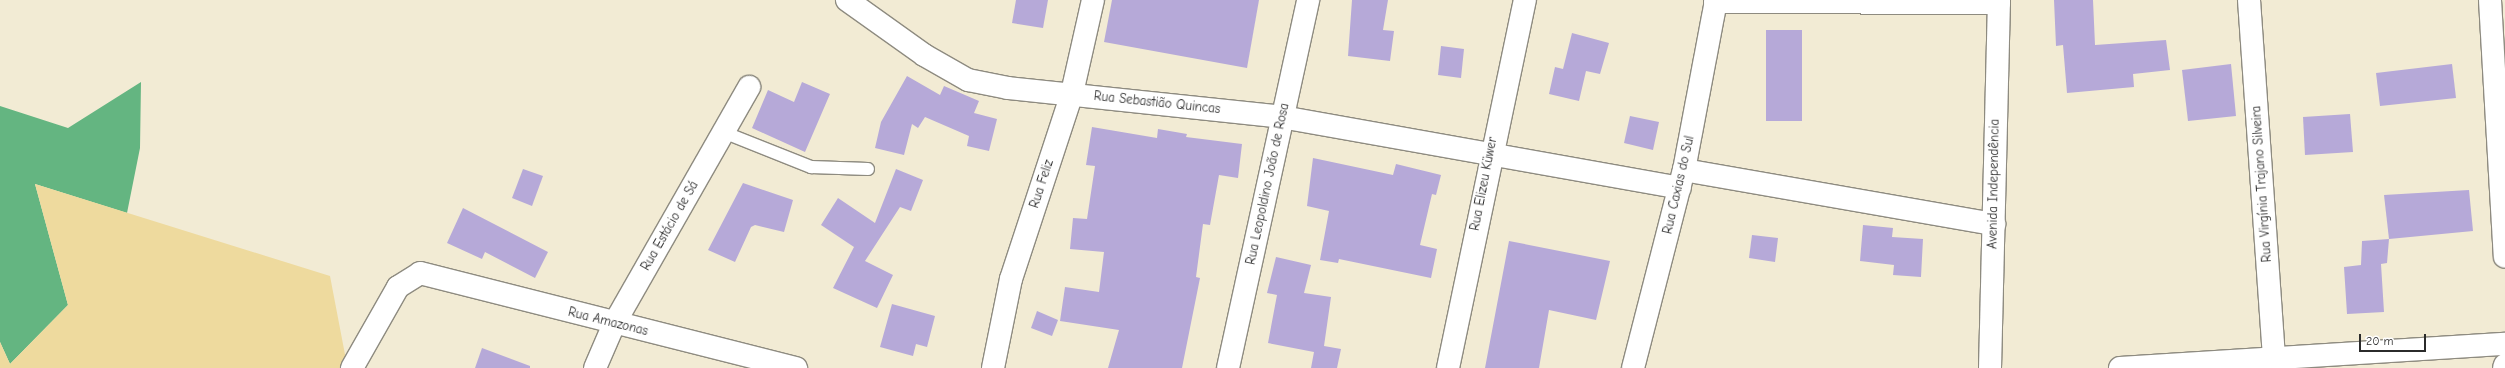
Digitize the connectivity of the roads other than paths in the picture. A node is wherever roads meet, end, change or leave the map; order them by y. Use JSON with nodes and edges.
{"nodes":[{"id":1,"x":847,"y":0,"type":"edge"},
{"id":2,"x":1093,"y":0,"type":"edge"},
{"id":3,"x":1308,"y":0,"type":"edge"},
{"id":4,"x":1525,"y":0,"type":"edge"},
{"id":5,"x":2249,"y":0,"type":"edge"},
{"id":6,"x":2490,"y":0,"type":"edge"},
{"id":7,"x":1716,"y":1,"type":"edge"},
{"id":8,"x":1999,"y":1,"type":"edge"},
{"id":9,"x":749,"y":87,"type":"dead end"},
{"id":10,"x":1072,"y":94,"type":"junction"},
{"id":11,"x":1282,"y":117,"type":"junction"},
{"id":12,"x":723,"y":132,"type":"junction"},
{"id":13,"x":1489,"y":155,"type":"junction"},
{"id":14,"x":868,"y":169,"type":"dead end"},
{"id":15,"x":1682,"y":179,"type":"junction"},
{"id":16,"x":1994,"y":224,"type":"junction"},
{"id":17,"x":2505,"y":257,"type":"edge"},
{"id":18,"x":614,"y":324,"type":"junction"},
{"id":19,"x":2505,"y":344,"type":"edge"},
{"id":20,"x":2275,"y":363,"type":"edge"},
{"id":21,"x":2505,"y":365,"type":"edge"},
{"id":22,"x":789,"y":367,"type":"edge"},
{"id":23,"x":352,"y":368,"type":"edge"},
{"id":24,"x":595,"y":368,"type":"edge"},
{"id":25,"x":993,"y":368,"type":"edge"},
{"id":26,"x":1228,"y":368,"type":"edge"},
{"id":27,"x":1448,"y":368,"type":"edge"},
{"id":28,"x":1633,"y":368,"type":"edge"},
{"id":29,"x":1990,"y":368,"type":"edge"},
{"id":30,"x":2120,"y":368,"type":"edge"},
{"id":31,"x":2504,"y":368,"type":"edge"}],
"edges":[{"from":1,"to":10,"type":"street","name":"Rua Sebastião Quincas"},
{"from":2,"to":10,"type":"street","name":"Rua Feliz"},
{"from":3,"to":11,"type":"street","name":"Rua Leopoldino João de Rosa"},
{"from":4,"to":13,"type":"street","name":"Rua Elizeu Küwer"},
{"from":5,"to":20,"type":"street","name":"Rua Virgínia Trajano Silveira"},
{"from":6,"to":17,"type":"street"},
{"from":7,"to":8,"type":"street"},
{"from":7,"to":15,"type":"street","name":"Rua Caxias do Sul"},
{"from":8,"to":16,"type":"street","name":"Avenida Independência"},
{"from":9,"to":12,"type":"street","name":"Rua Estácio de Sá"},
{"from":10,"to":11,"type":"street","name":"Rua Sebastião Quincas"},
{"from":10,"to":25,"type":"street","name":"Rua Feliz"},
{"from":11,"to":13,"type":"street","name":"Rua Sebastião Quincas"},
{"from":11,"to":26,"type":"street","name":"Rua Leopoldino João de Rosa"},
{"from":12,"to":14,"type":"lane"},
{"from":12,"to":18,"type":"street","name":"Rua Estácio de Sá"},
{"from":13,"to":15,"type":"street","name":"Rua Sebastião Quincas"},
{"from":13,"to":27,"type":"street","name":"Rua Elizeu Küwer"},
{"from":15,"to":16,"type":"street","name":"Rua Sebastião Quincas"},
{"from":15,"to":28,"type":"street","name":"Rua Caxias do Sul"},
{"from":16,"to":29,"type":"street","name":"Avenida Independência"},
{"from":18,"to":22,"type":"street","name":"Rua Amazonas"},
{"from":18,"to":23,"type":"street","name":"Rua Amazonas"},
{"from":18,"to":24,"type":"street","name":"Rua Estácio de Sá"},
{"from":19,"to":20,"type":"street"},
{"from":20,"to":30,"type":"street"},
{"from":21,"to":31,"type":"street"}]}
